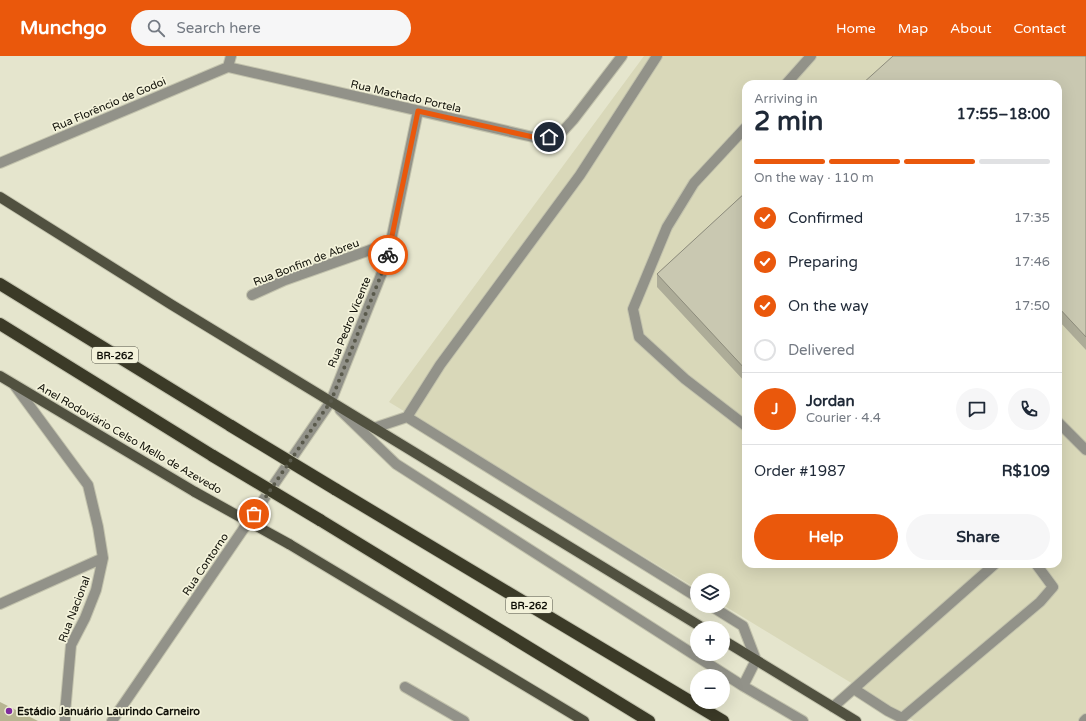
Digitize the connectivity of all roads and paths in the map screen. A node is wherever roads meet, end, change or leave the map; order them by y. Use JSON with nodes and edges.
{"nodes":[{"id":1,"x":231,"y":56,"type":"edge"},
{"id":2,"x":622,"y":56,"type":"edge"},
{"id":3,"x":658,"y":56,"type":"edge"},
{"id":4,"x":811,"y":56,"type":"edge"},
{"id":5,"x":228,"y":67,"type":"junction"},
{"id":6,"x":790,"y":80,"type":"edge"},
{"id":7,"x":418,"y":111,"type":"junction"},
{"id":8,"x":742,"y":131,"type":"edge"},
{"id":9,"x":0,"y":163,"type":"edge"},
{"id":10,"x":0,"y":198,"type":"edge"},
{"id":11,"x":390,"y":243,"type":"junction"},
{"id":12,"x":0,"y":284,"type":"edge"},
{"id":13,"x":252,"y":295,"type":"dead end"},
{"id":14,"x":0,"y":324,"type":"edge"},
{"id":15,"x":0,"y":377,"type":"edge"},
{"id":16,"x":16,"y":386,"type":"junction"},
{"id":17,"x":331,"y":401,"type":"junction"},
{"id":18,"x":407,"y":417,"type":"junction"},
{"id":19,"x":742,"y":423,"type":"edge"},
{"id":20,"x":1062,"y":426,"type":"edge"},
{"id":21,"x":374,"y":428,"type":"junction"},
{"id":22,"x":1086,"y":450,"type":"edge"},
{"id":23,"x":103,"y":558,"type":"junction"},
{"id":24,"x":990,"y":568,"type":"edge"},
{"id":25,"x":1039,"y":568,"type":"edge"},
{"id":26,"x":690,"y":593,"type":"edge"},
{"id":27,"x":0,"y":604,"type":"edge"},
{"id":28,"x":722,"y":613,"type":"edge"},
{"id":29,"x":691,"y":621,"type":"edge"},
{"id":30,"x":730,"y":644,"type":"edge"},
{"id":31,"x":756,"y":660,"type":"junction"},
{"id":32,"x":743,"y":686,"type":"junction"},
{"id":33,"x":405,"y":687,"type":"dead end"},
{"id":34,"x":854,"y":689,"type":"junction"},
{"id":35,"x":833,"y":707,"type":"junction"},
{"id":36,"x":581,"y":720,"type":"edge"},
{"id":37,"x":65,"y":721,"type":"edge"},
{"id":38,"x":112,"y":721,"type":"edge"},
{"id":39,"x":464,"y":721,"type":"edge"},
{"id":40,"x":649,"y":721,"type":"edge"},
{"id":41,"x":723,"y":721,"type":"edge"},
{"id":42,"x":803,"y":721,"type":"edge"},
{"id":43,"x":856,"y":721,"type":"edge"}],
"edges":[{"from":1,"to":5,"type":"street"},
{"from":2,"to":7,"type":"street","name":"Rua Machado Portela"},
{"from":3,"to":18,"type":"street"},
{"from":4,"to":6,"type":"street"},
{"from":5,"to":7,"type":"street","name":"Rua Machado Portela"},
{"from":5,"to":9,"type":"street","name":"Rua Florêncio de Godoi"},
{"from":7,"to":11,"type":"street","name":"Rua Pedro Vicente"},
{"from":8,"to":19,"type":"street"},
{"from":10,"to":17,"type":"main road"},
{"from":11,"to":13,"type":"street","name":"Rua Bonfim de Abreu"},
{"from":11,"to":17,"type":"street","name":"Rua Pedro Vicente"},
{"from":12,"to":41,"type":"highway","number":"BR-262","bridge":true},
{"from":14,"to":40,"type":"highway","number":"BR-262","bridge":true},
{"from":15,"to":16,"type":"main road","name":"Anel Rodoviário Celso Mello de Azevedo"},
{"from":16,"to":23,"type":"street","name":"Rua Nacional"},
{"from":16,"to":36,"type":"main road","name":"Anel Rodoviário Celso Mello de Azevedo","bridge":true},
{"from":17,"to":21,"type":"main road"},
{"from":17,"to":32,"type":"street"},
{"from":17,"to":38,"type":"street","name":"Rua Contorno"},
{"from":18,"to":21,"type":"street"},
{"from":18,"to":26,"type":"street"},
{"from":20,"to":22,"type":"street"},
{"from":21,"to":29,"type":"main road"},
{"from":23,"to":27,"type":"street"},
{"from":23,"to":37,"type":"street","name":"Rua Nacional"},
{"from":24,"to":34,"type":"street"},
{"from":25,"to":34,"type":"street"},
{"from":28,"to":31,"type":"street"},
{"from":30,"to":31,"type":"main road"},
{"from":31,"to":32,"type":"street"},
{"from":31,"to":35,"type":"main road"},
{"from":32,"to":42,"type":"street"},
{"from":33,"to":39,"type":"street"},
{"from":34,"to":35,"type":"street"},
{"from":35,"to":43,"type":"main road"}]}
